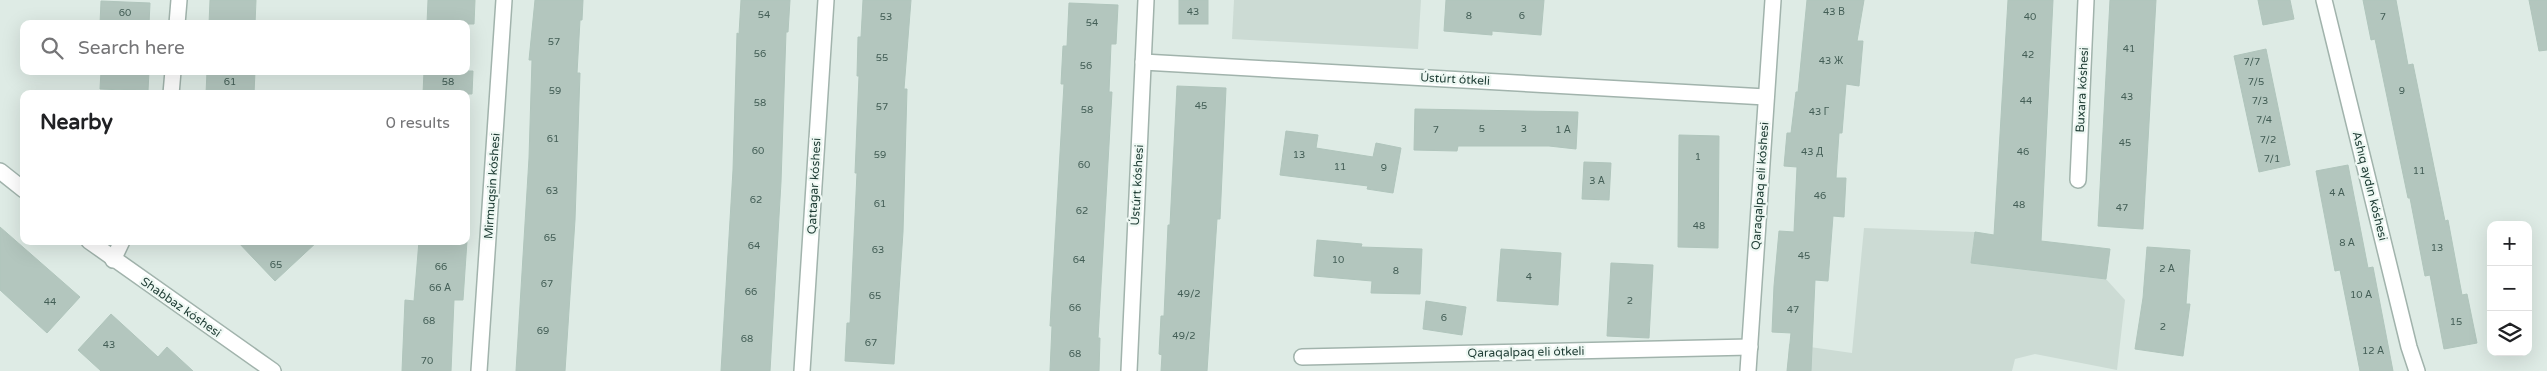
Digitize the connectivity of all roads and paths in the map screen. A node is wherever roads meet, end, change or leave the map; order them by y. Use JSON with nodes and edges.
{"nodes":[{"id":1,"x":179,"y":0,"type":"edge"},
{"id":2,"x":504,"y":0,"type":"edge"},
{"id":3,"x":826,"y":0,"type":"edge"},
{"id":4,"x":1146,"y":0,"type":"edge"},
{"id":5,"x":1773,"y":0,"type":"edge"},
{"id":6,"x":2086,"y":0,"type":"edge"},
{"id":7,"x":2324,"y":0,"type":"edge"},
{"id":8,"x":177,"y":20,"type":"edge"},
{"id":9,"x":1143,"y":62,"type":"junction"},
{"id":10,"x":173,"y":75,"type":"edge"},
{"id":11,"x":172,"y":90,"type":"edge"},
{"id":12,"x":1766,"y":97,"type":"junction"},
{"id":13,"x":0,"y":171,"type":"edge"},
{"id":14,"x":2078,"y":180,"type":"dead end"},
{"id":15,"x":20,"y":187,"type":"edge"},
{"id":16,"x":94,"y":245,"type":"edge"},
{"id":17,"x":120,"y":245,"type":"edge"},
{"id":18,"x":112,"y":260,"type":"junction"},
{"id":19,"x":1750,"y":347,"type":"junction"},
{"id":20,"x":1302,"y":357,"type":"dead end"},
{"id":21,"x":274,"y":371,"type":"edge"},
{"id":22,"x":479,"y":371,"type":"edge"},
{"id":23,"x":802,"y":371,"type":"edge"},
{"id":24,"x":1129,"y":371,"type":"edge"},
{"id":25,"x":1748,"y":371,"type":"edge"},
{"id":26,"x":2417,"y":371,"type":"edge"}],
"edges":[{"from":1,"to":8,"type":"street"},
{"from":2,"to":22,"type":"street","name":"Mirmuqsin kóshesi"},
{"from":3,"to":23,"type":"street","name":"Qattagar kóshesi"},
{"from":4,"to":9,"type":"street","name":"Ústúrt kóshesi"},
{"from":5,"to":12,"type":"street","name":"Qaraqalpaq eli kóshesi"},
{"from":6,"to":14,"type":"street","name":"Buxara kóshesi"},
{"from":7,"to":26,"type":"street","name":"Ashıq aydın kóshesi"},
{"from":9,"to":12,"type":"street","name":"Ústúrt ótkeli"},
{"from":9,"to":24,"type":"street","name":"Ústúrt kóshesi"},
{"from":10,"to":11,"type":"street"},
{"from":12,"to":19,"type":"street","name":"Qaraqalpaq eli kóshesi"},
{"from":13,"to":15,"type":"street"},
{"from":16,"to":18,"type":"street","name":"Shabbaz kóshesi"},
{"from":17,"to":18,"type":"street"},
{"from":18,"to":21,"type":"street","name":"Shabbaz kóshesi"},
{"from":19,"to":20,"type":"street","name":"Qaraqalpaq eli ótkeli"},
{"from":19,"to":25,"type":"street","name":"Qaraqalpaq eli kóshesi"}]}
